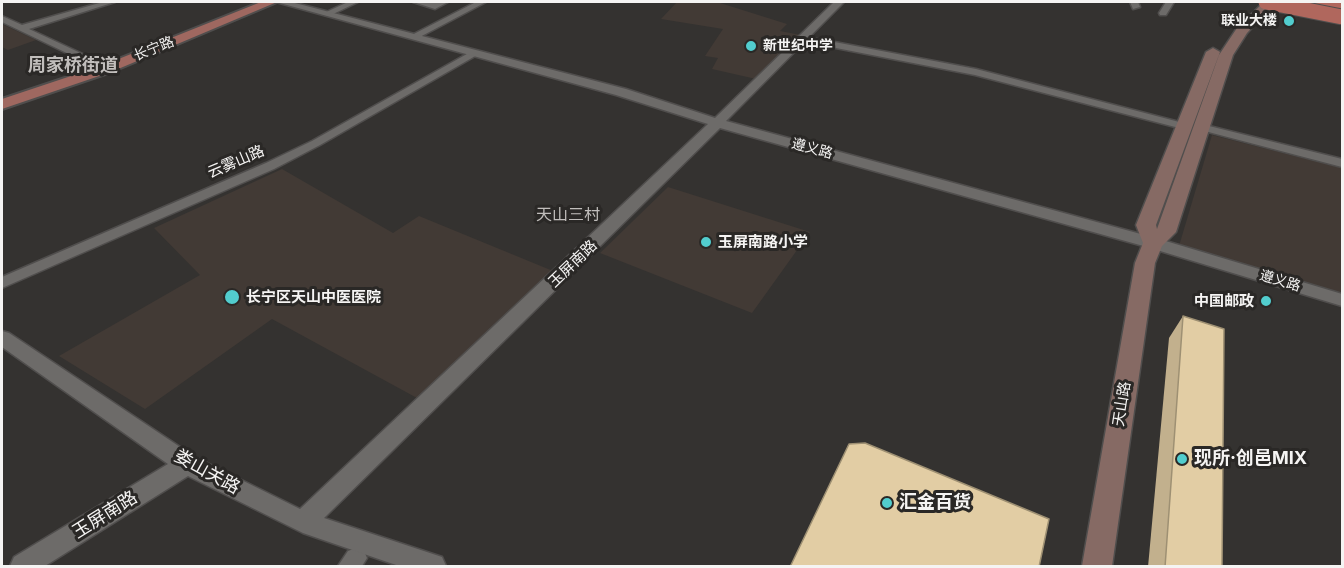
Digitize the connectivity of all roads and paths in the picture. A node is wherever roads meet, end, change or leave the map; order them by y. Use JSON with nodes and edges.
{"nodes":[{"id":1,"x":111,"y":2,"type":"edge"},
{"id":2,"x":254,"y":2,"type":"edge"},
{"id":3,"x":271,"y":2,"type":"edge"},
{"id":4,"x":281,"y":2,"type":"edge"},
{"id":5,"x":354,"y":2,"type":"edge"},
{"id":6,"x":417,"y":2,"type":"edge"},
{"id":7,"x":444,"y":2,"type":"edge"},
{"id":8,"x":482,"y":2,"type":"edge"},
{"id":9,"x":839,"y":2,"type":"edge"},
{"id":10,"x":1170,"y":2,"type":"edge"},
{"id":11,"x":1267,"y":2,"type":"edge"},
{"id":12,"x":1297,"y":2,"type":"edge"},
{"id":13,"x":1310,"y":2,"type":"edge"},
{"id":14,"x":1316,"y":2,"type":"edge"},
{"id":15,"x":1342,"y":12,"type":"edge"},
{"id":16,"x":1162,"y":13,"type":"dead end"},
{"id":17,"x":326,"y":14,"type":"junction"},
{"id":18,"x":2,"y":19,"type":"edge"},
{"id":19,"x":21,"y":28,"type":"junction"},
{"id":20,"x":413,"y":37,"type":"junction"},
{"id":21,"x":803,"y":39,"type":"junction"},
{"id":22,"x":474,"y":53,"type":"junction"},
{"id":23,"x":98,"y":64,"type":"junction"},
{"id":24,"x":2,"y":95,"type":"edge"},
{"id":25,"x":2,"y":104,"type":"edge"},
{"id":26,"x":718,"y":123,"type":"junction"},
{"id":27,"x":1182,"y":126,"type":"junction"},
{"id":28,"x":1201,"y":127,"type":"junction"},
{"id":29,"x":1342,"y":163,"type":"edge"},
{"id":30,"x":1153,"y":243,"type":"junction"},
{"id":31,"x":2,"y":283,"type":"edge"},
{"id":32,"x":1342,"y":300,"type":"edge"},
{"id":33,"x":2,"y":338,"type":"edge"},
{"id":34,"x":187,"y":464,"type":"junction"},
{"id":35,"x":303,"y":522,"type":"junction"},
{"id":36,"x":420,"y":565,"type":"edge"},
{"id":37,"x":23,"y":567,"type":"edge"},
{"id":38,"x":1097,"y":567,"type":"edge"}],
"edges":[{"from":1,"to":19,"type":"street"},
{"from":2,"to":23,"type":"main road","name":"长宁路"},
{"from":3,"to":25,"type":"main road","name":"长宁路"},
{"from":4,"to":17,"type":"street","name":"遵义路"},
{"from":5,"to":17,"type":"street"},
{"from":6,"to":7,"type":"street"},
{"from":8,"to":20,"type":"street"},
{"from":9,"to":21,"type":"street","name":"玉屏南路"},
{"from":10,"to":16,"type":"street"},
{"from":11,"to":15,"type":"highway","bridge":true},
{"from":11,"to":27,"type":"main road","name":"天山路"},
{"from":11,"to":28,"type":"main road","name":"天山路"},
{"from":12,"to":15,"type":"highway"},
{"from":13,"to":15,"type":"main road"},
{"from":14,"to":15,"type":"highway"},
{"from":17,"to":20,"type":"street","name":"遵义路"},
{"from":18,"to":19,"type":"street"},
{"from":19,"to":23,"type":"street"},
{"from":20,"to":22,"type":"street","name":"遵义路"},
{"from":21,"to":26,"type":"street","name":"玉屏南路"},
{"from":21,"to":27,"type":"street"},
{"from":22,"to":26,"type":"street","name":"遵义路"},
{"from":22,"to":31,"type":"street","name":"云雾山路"},
{"from":23,"to":24,"type":"main road","name":"长宁路"},
{"from":26,"to":30,"type":"street","name":"遵义路"},
{"from":26,"to":35,"type":"street","name":"玉屏南路"},
{"from":27,"to":30,"type":"main road","name":"天山路"},
{"from":28,"to":29,"type":"street"},
{"from":28,"to":30,"type":"main road","name":"天山路"},
{"from":30,"to":32,"type":"street","name":"遵义路"},
{"from":30,"to":38,"type":"main road","name":"天山路"},
{"from":33,"to":34,"type":"street","name":"娄山关路"},
{"from":34,"to":35,"type":"street","name":"娄山关路"},
{"from":34,"to":37,"type":"street","name":"玉屏南路"},
{"from":35,"to":36,"type":"street","name":"娄山关路"}]}
